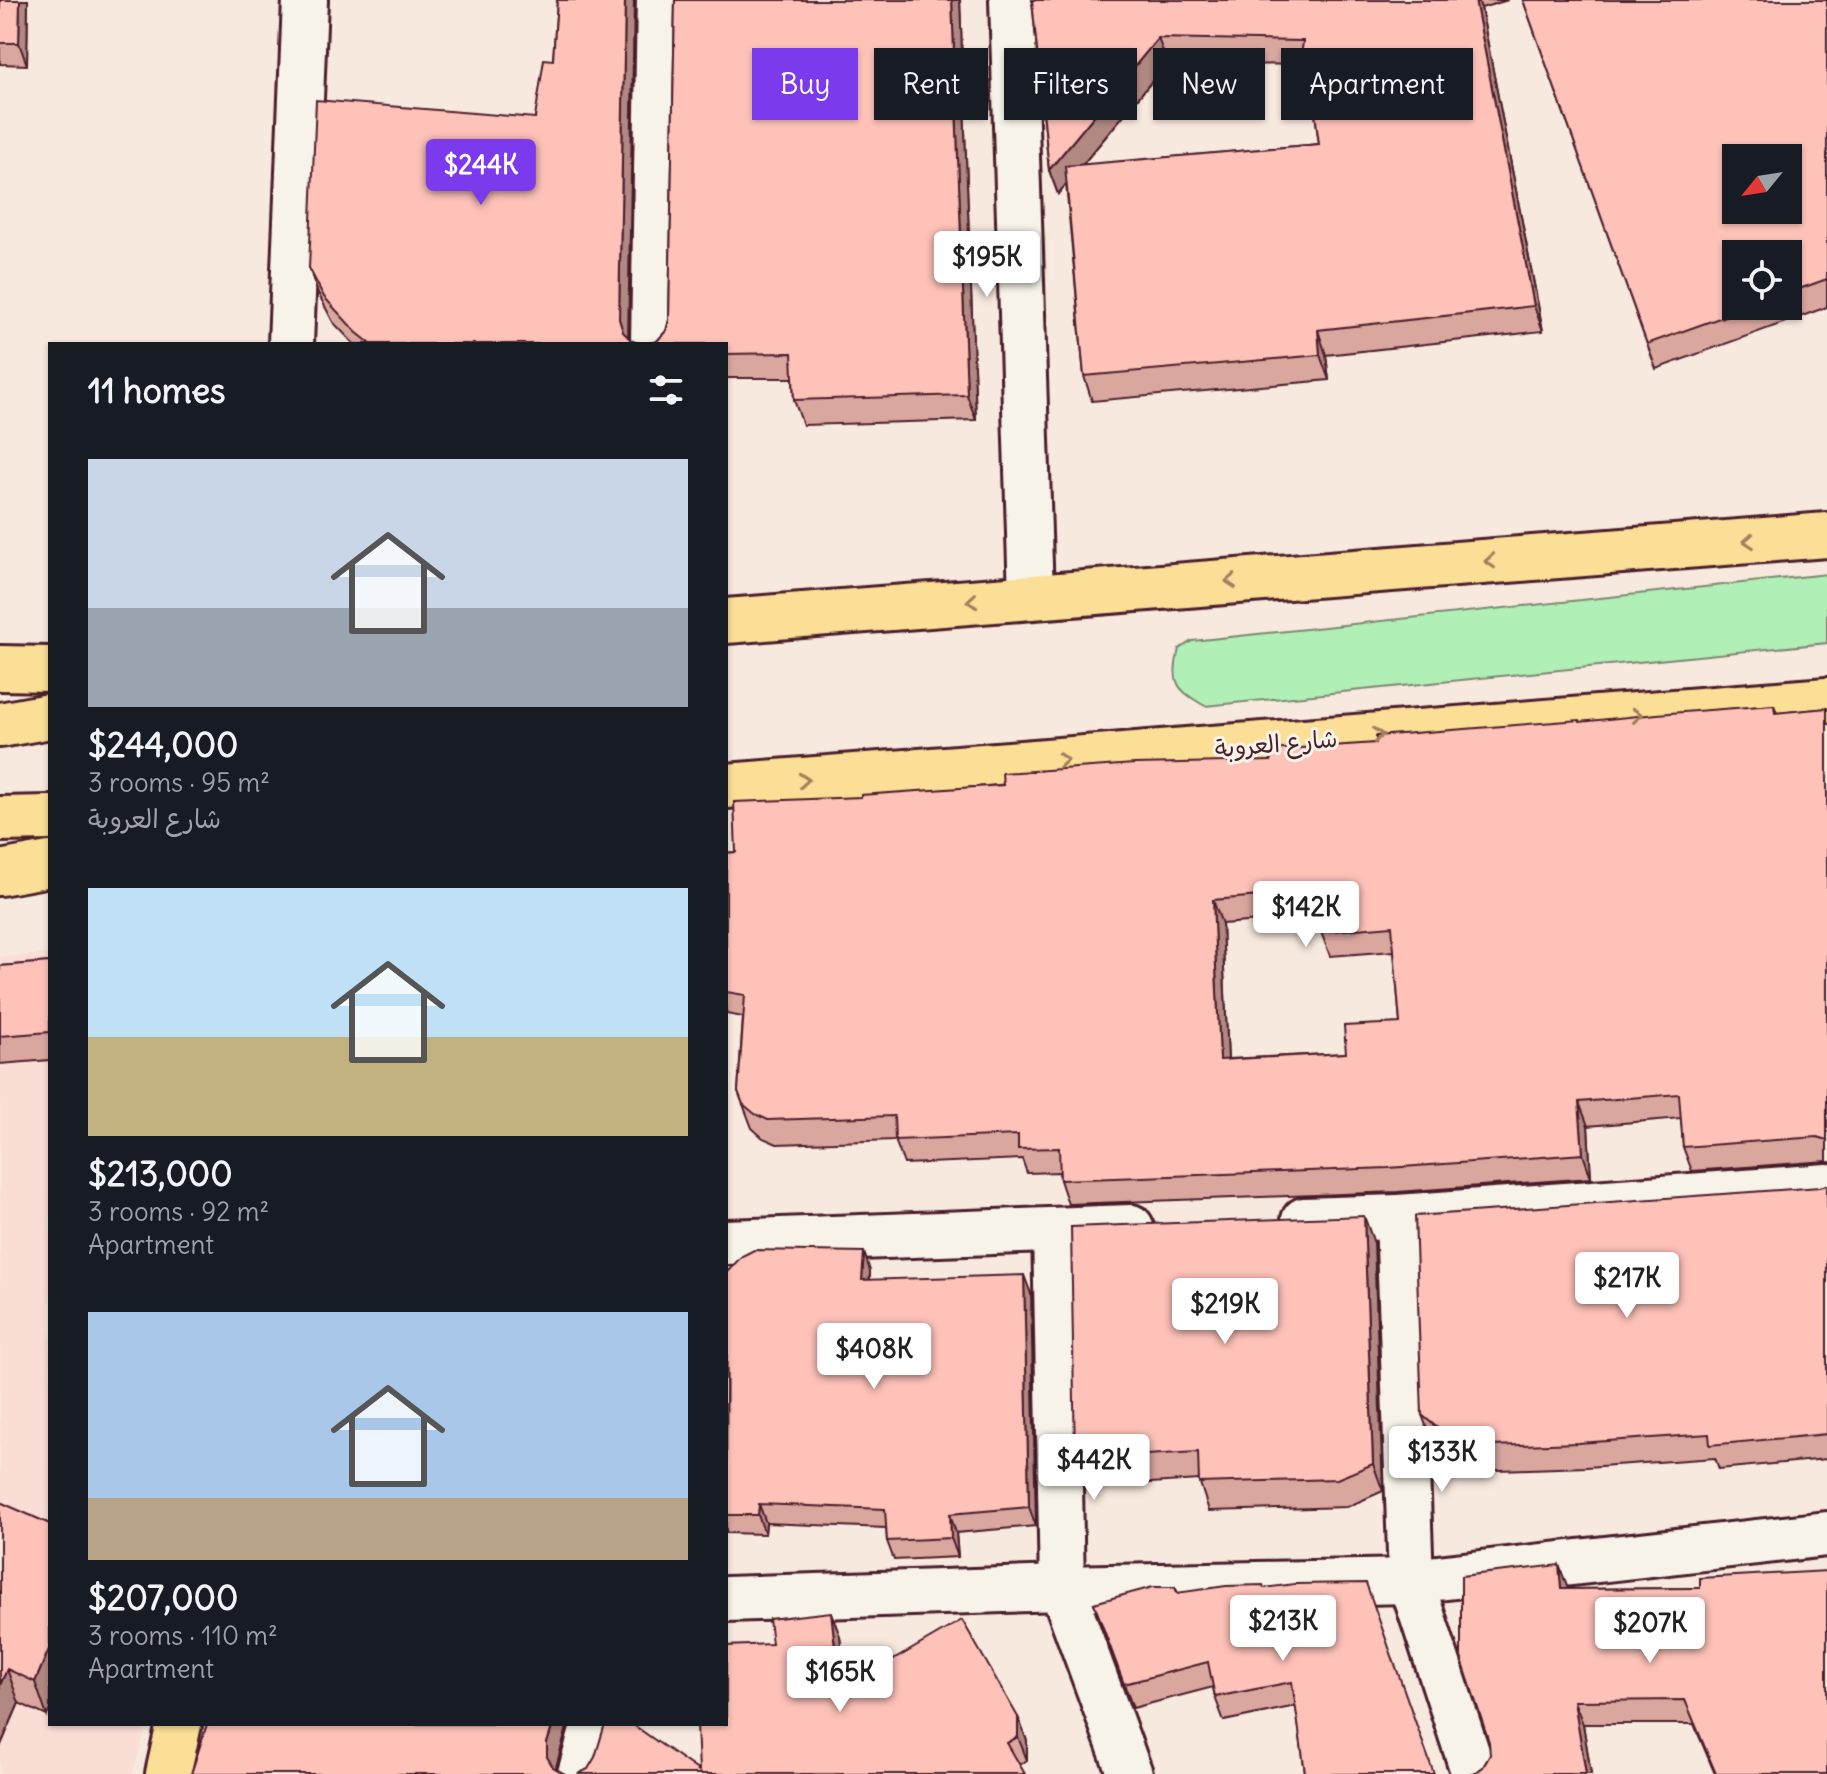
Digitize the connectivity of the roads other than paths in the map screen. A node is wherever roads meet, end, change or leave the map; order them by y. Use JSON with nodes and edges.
{"nodes":[{"id":1,"x":305,"y":0,"type":"edge"},
{"id":2,"x":659,"y":0,"type":"edge"},
{"id":3,"x":1012,"y":0,"type":"edge"},
{"id":4,"x":291,"y":342,"type":"edge"},
{"id":5,"x":653,"y":342,"type":"edge"},
{"id":6,"x":1827,"y":535,"type":"edge"},
{"id":7,"x":1031,"y":596,"type":"junction"},
{"id":8,"x":728,"y":621,"type":"edge"},
{"id":9,"x":0,"y":668,"type":"edge"},
{"id":10,"x":48,"y":669,"type":"edge"},
{"id":11,"x":1827,"y":700,"type":"edge"},
{"id":12,"x":48,"y":716,"type":"edge"},
{"id":13,"x":0,"y":725,"type":"edge"},
{"id":14,"x":728,"y":786,"type":"edge"},
{"id":15,"x":48,"y":818,"type":"edge"},
{"id":16,"x":0,"y":819,"type":"edge"},
{"id":17,"x":48,"y":864,"type":"edge"},
{"id":18,"x":0,"y":873,"type":"edge"},
{"id":19,"x":1827,"y":1186,"type":"edge"},
{"id":20,"x":1398,"y":1217,"type":"junction"},
{"id":21,"x":1258,"y":1222,"type":"edge"},
{"id":22,"x":1164,"y":1226,"type":"edge"},
{"id":23,"x":1055,"y":1230,"type":"junction"},
{"id":24,"x":728,"y":1242,"type":"edge"},
{"id":25,"x":1827,"y":1534,"type":"edge"},
{"id":26,"x":1411,"y":1581,"type":"junction"},
{"id":27,"x":1062,"y":1588,"type":"junction"},
{"id":28,"x":728,"y":1599,"type":"edge"},
{"id":29,"x":179,"y":1726,"type":"edge"},
{"id":30,"x":593,"y":1726,"type":"edge"},
{"id":31,"x":168,"y":1774,"type":"edge"},
{"id":32,"x":580,"y":1774,"type":"edge"},
{"id":33,"x":1130,"y":1774,"type":"edge"},
{"id":34,"x":1474,"y":1774,"type":"edge"}],
"edges":[{"from":1,"to":4,"type":"street"},
{"from":2,"to":5,"type":"street"},
{"from":3,"to":7,"type":"street"},
{"from":6,"to":7,"type":"main road","one_way":true},
{"from":7,"to":8,"type":"main road","one_way":true},
{"from":9,"to":10,"type":"main road"},
{"from":14,"to":11,"type":"main road","name":"شارع العروبة","one_way":true},
{"from":12,"to":13,"type":"main road"},
{"from":15,"to":16,"type":"main road"},
{"from":17,"to":18,"type":"main road"},
{"from":19,"to":20,"type":"street"},
{"from":20,"to":21,"type":"street"},
{"from":20,"to":26,"type":"street"},
{"from":22,"to":23,"type":"street"},
{"from":23,"to":24,"type":"street"},
{"from":23,"to":27,"type":"street"},
{"from":25,"to":26,"type":"street"},
{"from":26,"to":27,"type":"street"},
{"from":26,"to":34,"type":"street"},
{"from":27,"to":28,"type":"street"},
{"from":27,"to":33,"type":"street"},
{"from":29,"to":31,"type":"main road"},
{"from":30,"to":32,"type":"street"}]}
